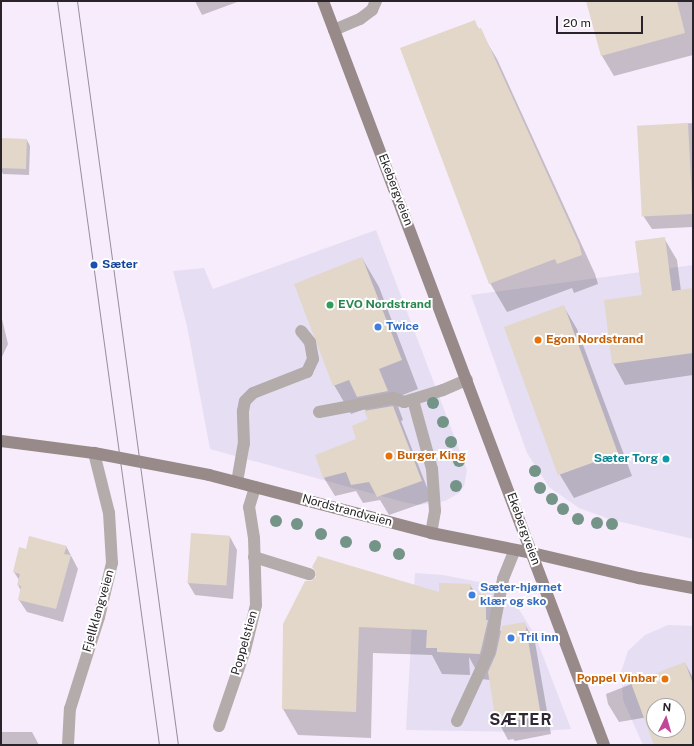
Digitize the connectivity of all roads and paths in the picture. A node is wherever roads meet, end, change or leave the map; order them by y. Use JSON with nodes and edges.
{"nodes":[{"id":1,"x":323,"y":1,"type":"edge"},
{"id":2,"x":376,"y":1,"type":"edge"},
{"id":3,"x":334,"y":30,"type":"junction"},
{"id":4,"x":301,"y":331,"type":"dead end"},
{"id":5,"x":467,"y":380,"type":"junction"},
{"id":6,"x":414,"y":400,"type":"junction"},
{"id":7,"x":319,"y":412,"type":"dead end"},
{"id":8,"x":1,"y":440,"type":"edge"},
{"id":9,"x":94,"y":453,"type":"junction"},
{"id":10,"x":237,"y":482,"type":"junction"},
{"id":11,"x":255,"y":487,"type":"junction"},
{"id":12,"x":431,"y":533,"type":"junction"},
{"id":13,"x":515,"y":550,"type":"junction"},
{"id":14,"x":532,"y":553,"type":"junction"},
{"id":15,"x":254,"y":557,"type":"junction"},
{"id":16,"x":309,"y":574,"type":"dead end"},
{"id":17,"x":693,"y":588,"type":"edge"},
{"id":18,"x":457,"y":721,"type":"dead end"},
{"id":19,"x":218,"y":726,"type":"dead end"},
{"id":20,"x":68,"y":745,"type":"edge"},
{"id":21,"x":604,"y":745,"type":"edge"}],
"edges":[{"from":1,"to":3,"type":"main road","name":"Ekebergveien"},
{"from":2,"to":3,"type":"lane"},
{"from":3,"to":5,"type":"main road","name":"Ekebergveien"},
{"from":4,"to":10,"type":"lane"},
{"from":5,"to":6,"type":"lane"},
{"from":5,"to":14,"type":"main road","name":"Ekebergveien"},
{"from":6,"to":7,"type":"lane"},
{"from":6,"to":12,"type":"lane"},
{"from":8,"to":9,"type":"main road","name":"Nordstrandveien"},
{"from":9,"to":10,"type":"main road","name":"Nordstrandveien"},
{"from":9,"to":20,"type":"lane","name":"Fjellklangveien"},
{"from":10,"to":11,"type":"main road","name":"Nordstrandveien"},
{"from":11,"to":12,"type":"main road","name":"Nordstrandveien"},
{"from":11,"to":15,"type":"lane","name":"Poppelstien"},
{"from":12,"to":13,"type":"main road","name":"Nordstrandveien"},
{"from":13,"to":14,"type":"main road","name":"Nordstrandveien"},
{"from":13,"to":18,"type":"lane"},
{"from":14,"to":17,"type":"main road","name":"Nordstrandveien"},
{"from":14,"to":21,"type":"main road","name":"Ekebergveien"},
{"from":15,"to":16,"type":"lane"},
{"from":15,"to":19,"type":"lane","name":"Poppelstien"}]}
